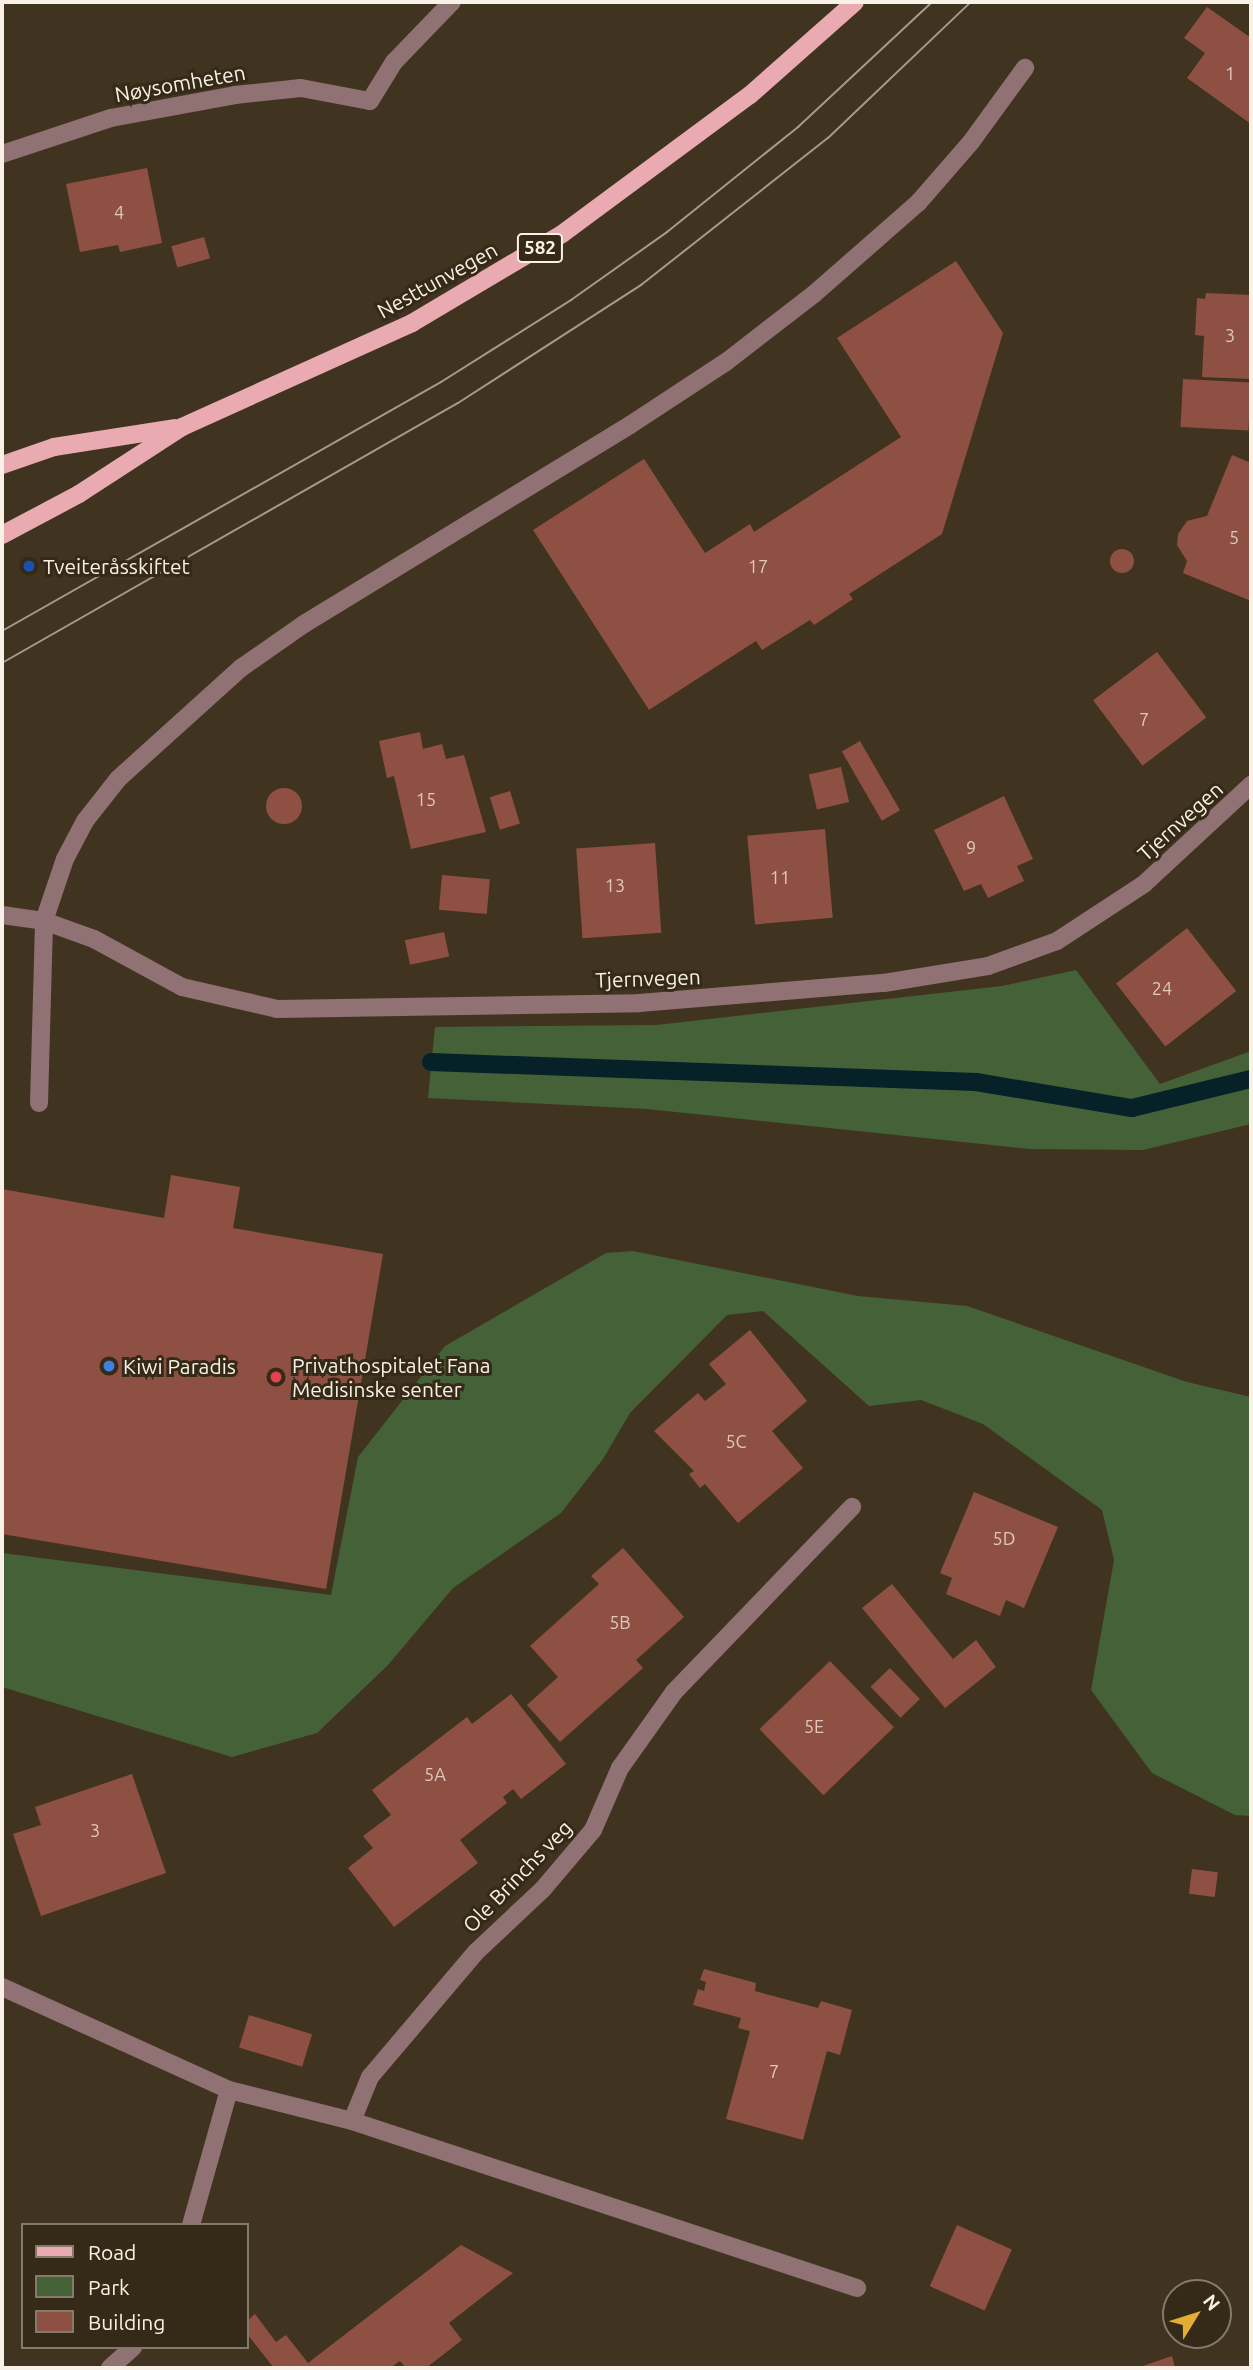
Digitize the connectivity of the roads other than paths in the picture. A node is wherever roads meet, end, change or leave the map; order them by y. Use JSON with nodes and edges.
{"nodes":[{"id":1,"x":452,"y":2,"type":"edge"},
{"id":2,"x":855,"y":2,"type":"edge"},
{"id":3,"x":1025,"y":68,"type":"dead end"},
{"id":4,"x":2,"y":154,"type":"edge"},
{"id":5,"x":182,"y":427,"type":"junction"},
{"id":6,"x":2,"y":465,"type":"edge"},
{"id":7,"x":2,"y":535,"type":"edge"},
{"id":8,"x":1251,"y":785,"type":"edge"},
{"id":9,"x":2,"y":915,"type":"edge"},
{"id":10,"x":44,"y":921,"type":"junction"},
{"id":11,"x":39,"y":1103,"type":"dead end"},
{"id":12,"x":852,"y":1507,"type":"dead end"},
{"id":13,"x":2,"y":1987,"type":"edge"},
{"id":14,"x":229,"y":2090,"type":"junction"},
{"id":15,"x":352,"y":2121,"type":"junction"},
{"id":16,"x":192,"y":2223,"type":"edge"},
{"id":17,"x":857,"y":2288,"type":"dead end"},
{"id":18,"x":131,"y":2349,"type":"edge"},
{"id":19,"x":110,"y":2368,"type":"edge"}],
"edges":[{"from":1,"to":4,"type":"street","name":"Nøysomheten"},
{"from":2,"to":5,"type":"main road","name":"Nesttunvegen","number":"582"},
{"from":3,"to":10,"type":"street"},
{"from":5,"to":6,"type":"main road","name":"Nesttunvegen","number":"582"},
{"from":5,"to":7,"type":"main road","name":"Nesttunvegen","number":"582"},
{"from":8,"to":10,"type":"street","name":"Tjernvegen"},
{"from":9,"to":10,"type":"street","name":"Tjernvegen"},
{"from":10,"to":11,"type":"street"},
{"from":12,"to":15,"type":"street","name":"Ole Brinchs veg"},
{"from":13,"to":14,"type":"street"},
{"from":14,"to":15,"type":"street"},
{"from":14,"to":16,"type":"street"},
{"from":15,"to":17,"type":"street"},
{"from":18,"to":19,"type":"street"}]}
